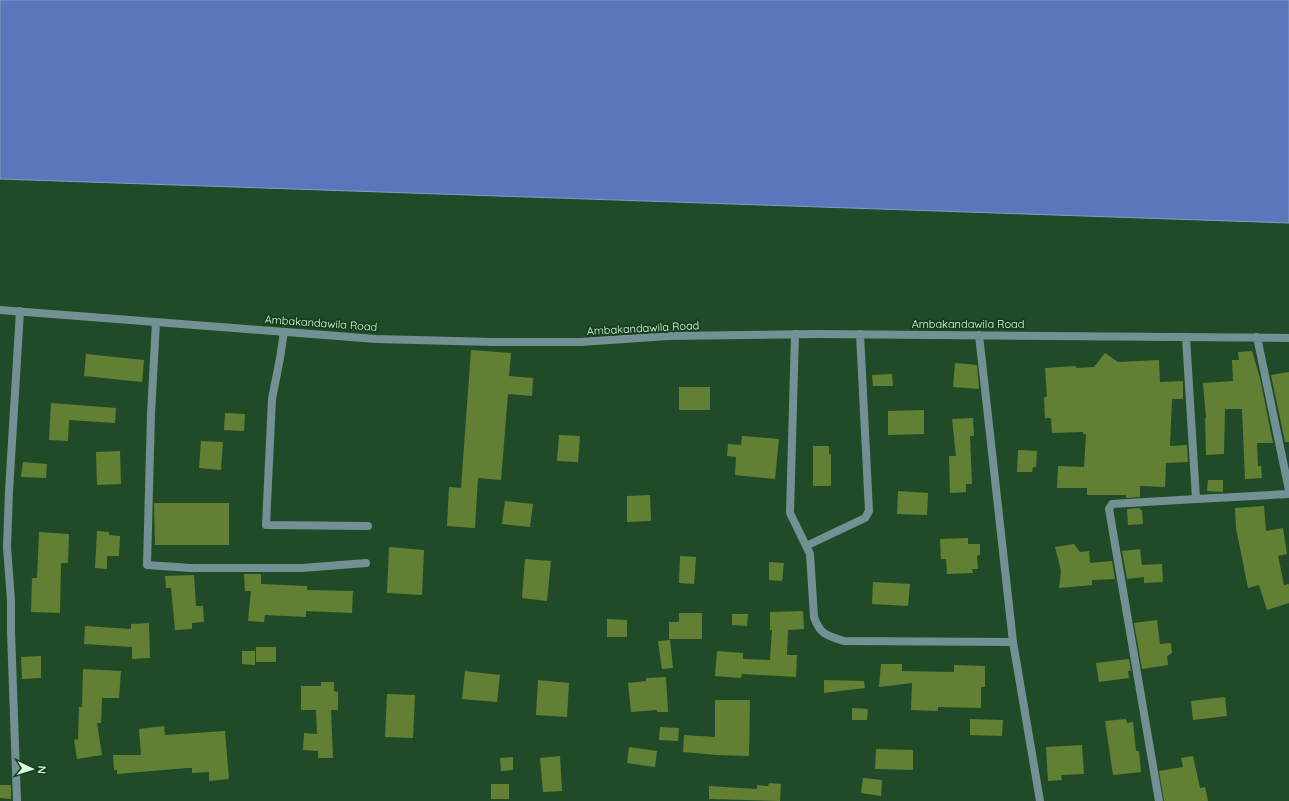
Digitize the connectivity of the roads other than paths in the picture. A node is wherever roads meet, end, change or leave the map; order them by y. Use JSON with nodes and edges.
{"nodes":[{"id":1,"x":0,"y":310,"type":"edge"},
{"id":2,"x":20,"y":312,"type":"junction"},
{"id":3,"x":156,"y":322,"type":"junction"},
{"id":4,"x":284,"y":332,"type":"junction"},
{"id":5,"x":794,"y":334,"type":"junction"},
{"id":6,"x":860,"y":334,"type":"junction"},
{"id":7,"x":979,"y":335,"type":"junction"},
{"id":8,"x":1186,"y":337,"type":"junction"},
{"id":9,"x":1258,"y":337,"type":"junction"},
{"id":10,"x":1289,"y":338,"type":"edge"},
{"id":11,"x":1289,"y":490,"type":"edge"},
{"id":12,"x":1289,"y":494,"type":"edge"},
{"id":13,"x":1196,"y":499,"type":"junction"},
{"id":14,"x":368,"y":526,"type":"dead end"},
{"id":15,"x":806,"y":546,"type":"junction"},
{"id":16,"x":366,"y":563,"type":"dead end"},
{"id":17,"x":1013,"y":642,"type":"junction"},
{"id":18,"x":17,"y":801,"type":"edge"},
{"id":19,"x":1040,"y":801,"type":"edge"},
{"id":20,"x":1159,"y":801,"type":"edge"}],
"edges":[{"from":1,"to":2,"type":"street","name":"Ambakandawila Road"},
{"from":2,"to":3,"type":"street","name":"Ambakandawila Road"},
{"from":2,"to":18,"type":"street"},
{"from":3,"to":4,"type":"street","name":"Ambakandawila Road"},
{"from":3,"to":16,"type":"street"},
{"from":4,"to":5,"type":"street","name":"Ambakandawila Road"},
{"from":4,"to":14,"type":"street"},
{"from":5,"to":6,"type":"street","name":"Ambakandawila Road"},
{"from":5,"to":15,"type":"street"},
{"from":6,"to":7,"type":"street","name":"Ambakandawila Road"},
{"from":6,"to":15,"type":"street"},
{"from":7,"to":8,"type":"street","name":"Ambakandawila Road"},
{"from":7,"to":17,"type":"street"},
{"from":8,"to":9,"type":"street","name":"Ambakandawila Road"},
{"from":8,"to":13,"type":"street"},
{"from":9,"to":10,"type":"street","name":"Ambakandawila Road"},
{"from":9,"to":11,"type":"street"},
{"from":12,"to":13,"type":"street"},
{"from":13,"to":20,"type":"street"},
{"from":15,"to":17,"type":"street"},
{"from":17,"to":19,"type":"street"}]}
